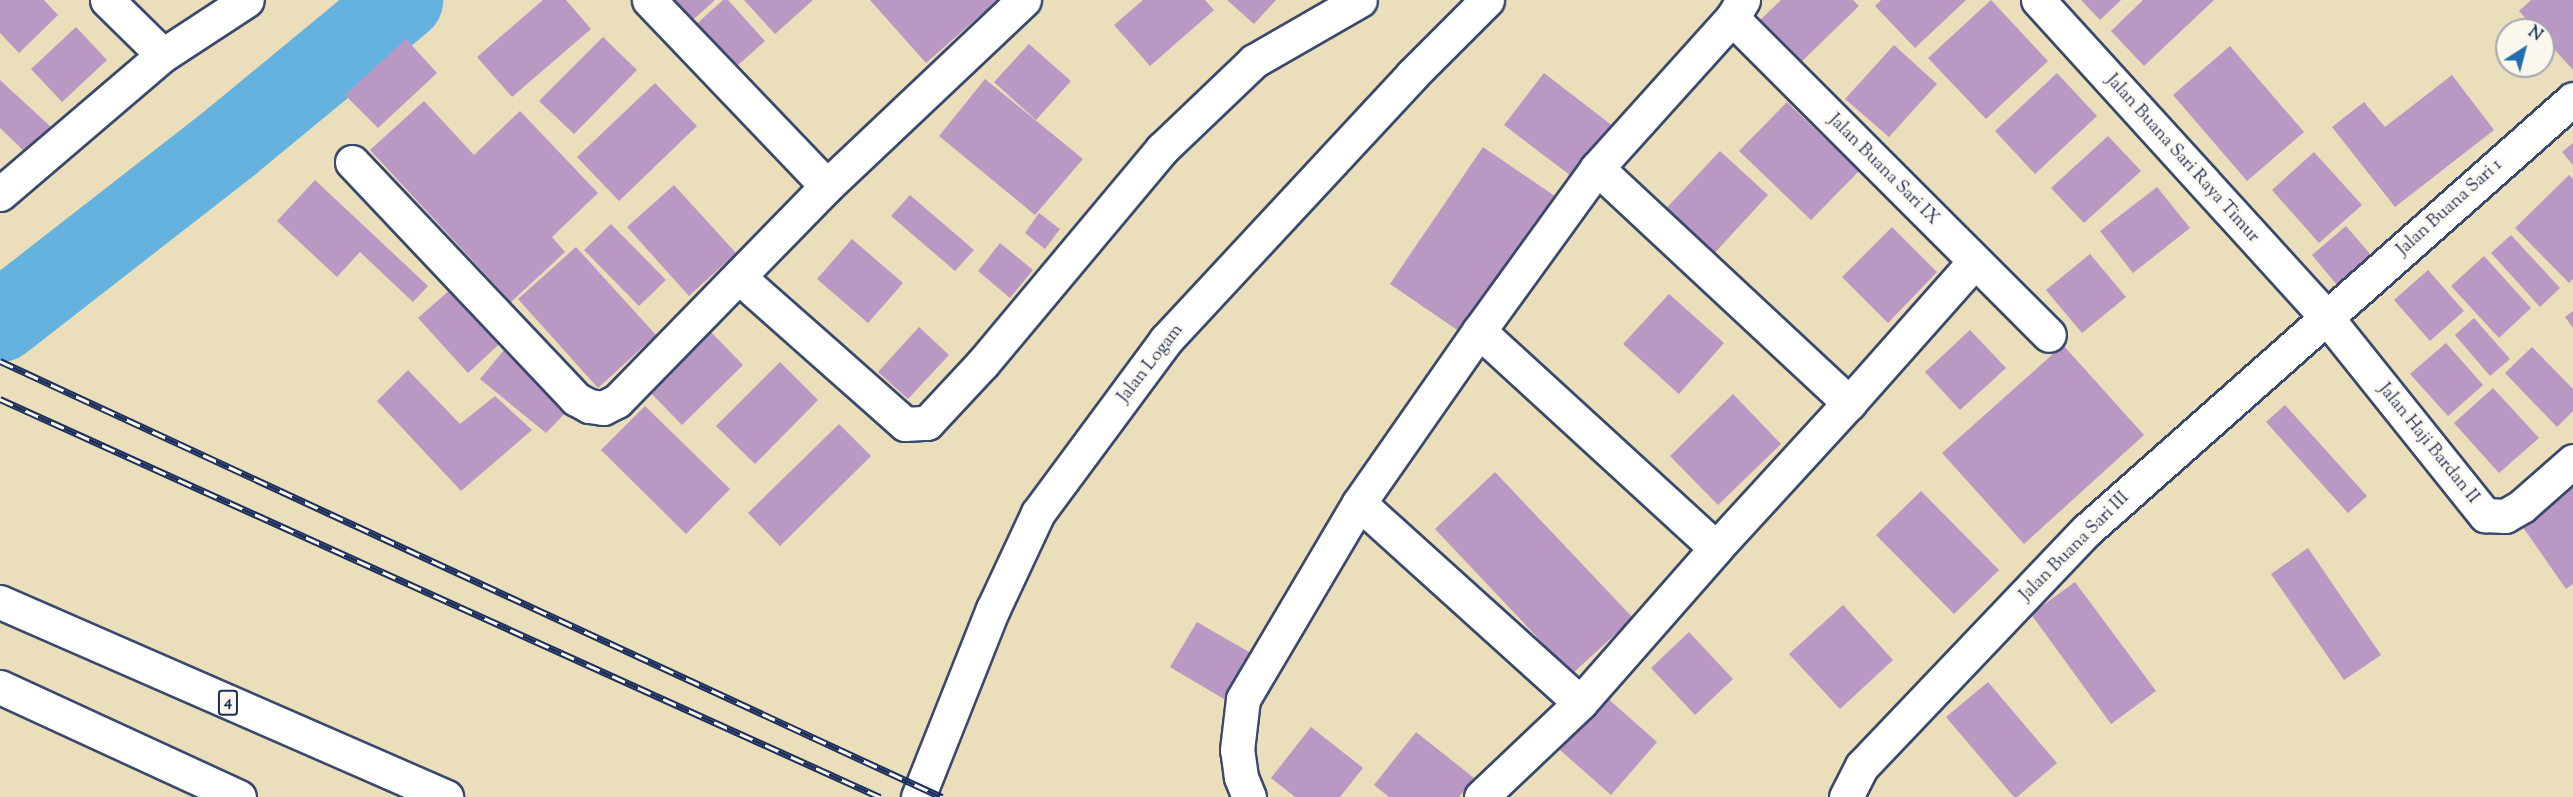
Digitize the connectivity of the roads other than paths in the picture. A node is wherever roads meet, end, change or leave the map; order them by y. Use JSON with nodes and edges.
{"nodes":[{"id":1,"x":107,"y":0,"type":"edge"},
{"id":2,"x":247,"y":0,"type":"edge"},
{"id":3,"x":649,"y":0,"type":"edge"},
{"id":4,"x":1024,"y":0,"type":"edge"},
{"id":5,"x":1360,"y":0,"type":"edge"},
{"id":6,"x":1487,"y":0,"type":"edge"},
{"id":7,"x":2038,"y":0,"type":"edge"},
{"id":8,"x":1738,"y":9,"type":"edge"},
{"id":9,"x":163,"y":55,"type":"junction"},
{"id":10,"x":2573,"y":99,"type":"edge"},
{"id":11,"x":352,"y":162,"type":"dead end"},
{"id":12,"x":1597,"y":168,"type":"junction"},
{"id":13,"x":827,"y":186,"type":"junction"},
{"id":14,"x":0,"y":194,"type":"edge"},
{"id":15,"x":1974,"y":262,"type":"junction"},
{"id":16,"x":740,"y":278,"type":"junction"},
{"id":17,"x":2327,"y":318,"type":"junction"},
{"id":18,"x":1479,"y":331,"type":"junction"},
{"id":19,"x":2049,"y":335,"type":"dead end"},
{"id":20,"x":1849,"y":404,"type":"junction"},
{"id":21,"x":2573,"y":461,"type":"edge"},
{"id":22,"x":1359,"y":504,"type":"junction"},
{"id":23,"x":1716,"y":548,"type":"junction"},
{"id":24,"x":5,"y":605,"type":"edge"},
{"id":25,"x":0,"y":687,"type":"edge"},
{"id":26,"x":1580,"y":703,"type":"junction"},
{"id":27,"x":239,"y":797,"type":"edge"},
{"id":28,"x":446,"y":797,"type":"edge"},
{"id":29,"x":918,"y":797,"type":"edge"},
{"id":30,"x":1249,"y":797,"type":"edge"},
{"id":31,"x":1481,"y":797,"type":"edge"},
{"id":32,"x":1846,"y":797,"type":"edge"}],
"edges":[{"from":1,"to":9,"type":"main road"},
{"from":2,"to":9,"type":"main road"},
{"from":3,"to":13,"type":"main road"},
{"from":4,"to":13,"type":"main road"},
{"from":5,"to":16,"type":"main road"},
{"from":6,"to":29,"type":"main road","name":"Jalan Logam"},
{"from":7,"to":17,"type":"main road","name":"Jalan Buana Sari Raya Timur"},
{"from":8,"to":12,"type":"main road"},
{"from":8,"to":15,"type":"main road","name":"Jalan Buana Sari IX"},
{"from":9,"to":14,"type":"main road"},
{"from":10,"to":17,"type":"main road","name":"Jalan Buana Sari 1"},
{"from":11,"to":16,"type":"main road"},
{"from":12,"to":18,"type":"main road"},
{"from":12,"to":20,"type":"main road"},
{"from":13,"to":16,"type":"main road"},
{"from":15,"to":19,"type":"main road","name":"Jalan Buana Sari IX"},
{"from":15,"to":20,"type":"main road"},
{"from":17,"to":21,"type":"main road","name":"Jalan Haji Bardan II"},
{"from":17,"to":32,"type":"main road","name":"Jalan Buana Sari III"},
{"from":18,"to":22,"type":"main road"},
{"from":18,"to":23,"type":"main road"},
{"from":20,"to":23,"type":"main road"},
{"from":22,"to":26,"type":"main road"},
{"from":22,"to":30,"type":"main road"},
{"from":23,"to":26,"type":"main road"},
{"from":24,"to":28,"type":"main road","number":"4"},
{"from":25,"to":27,"type":"main road"},
{"from":26,"to":31,"type":"main road"}]}
